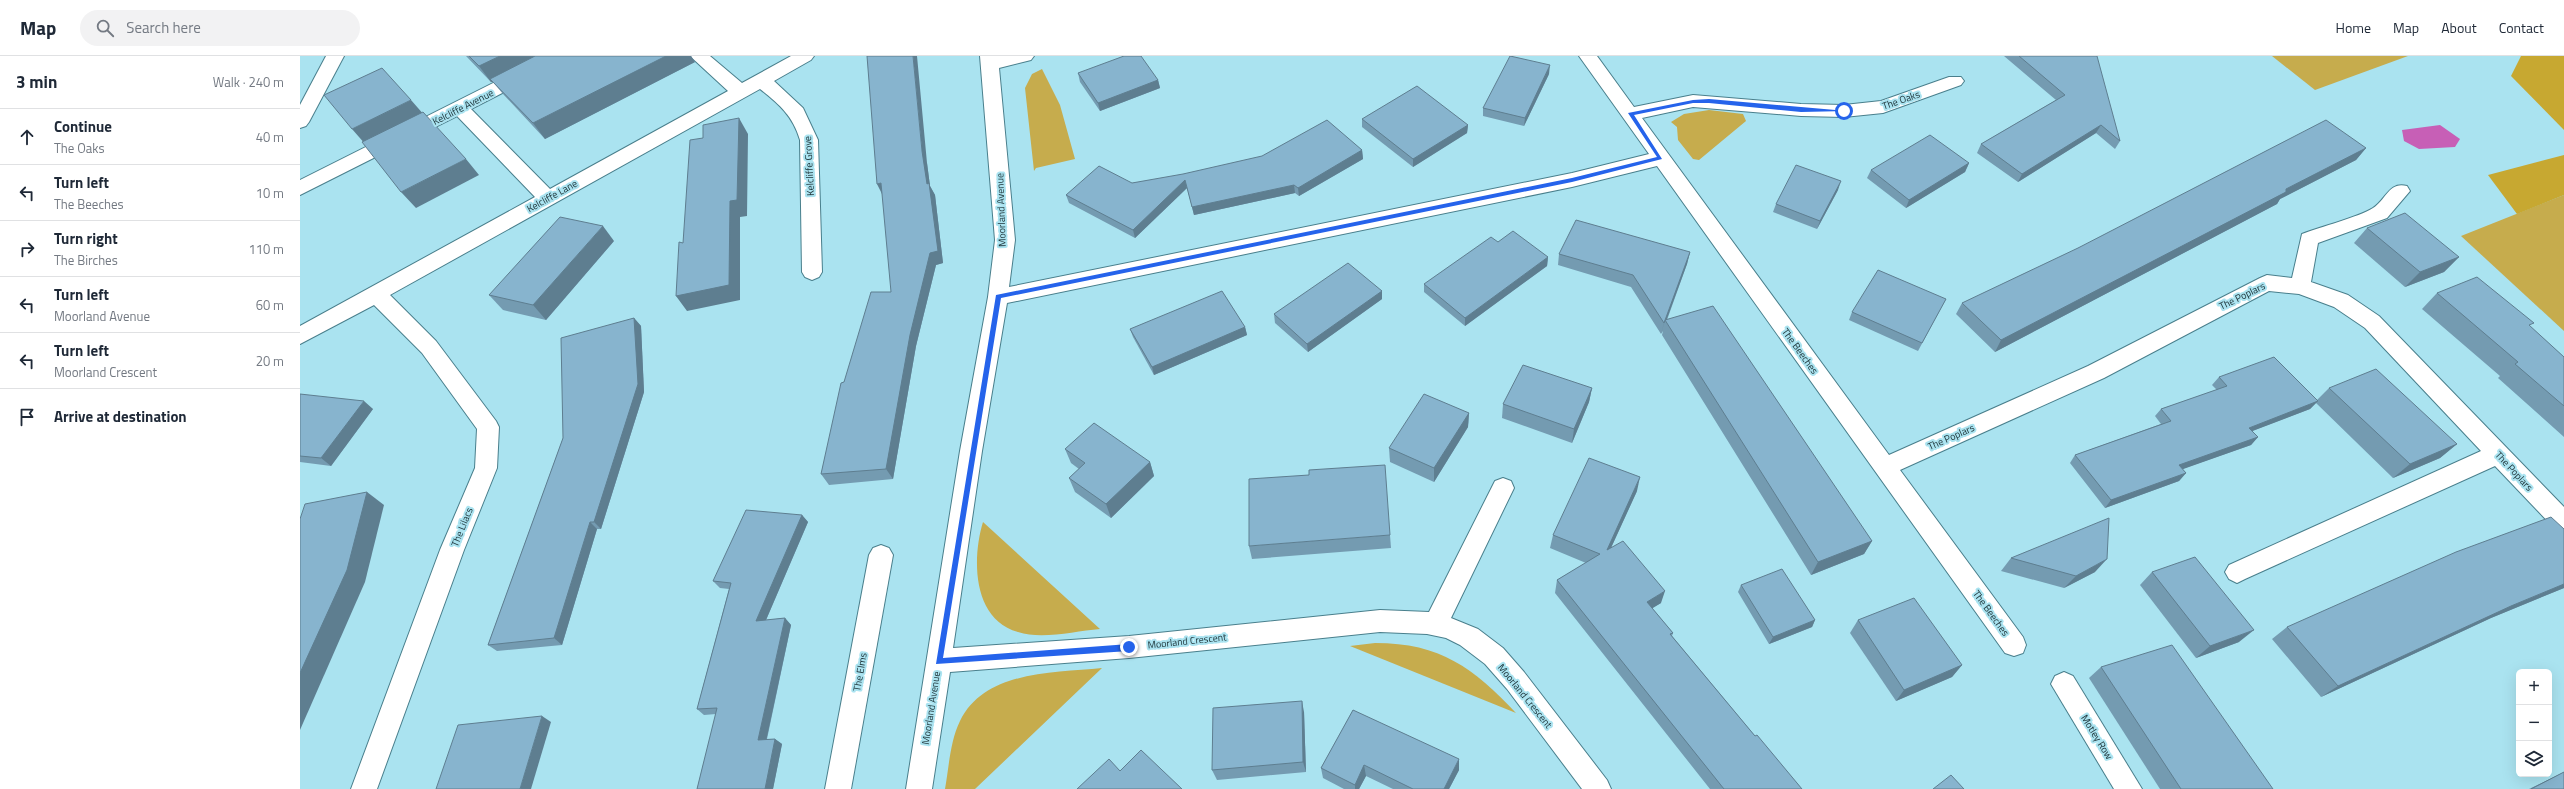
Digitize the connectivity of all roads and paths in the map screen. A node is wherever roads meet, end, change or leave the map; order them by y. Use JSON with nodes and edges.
{"nodes":[{"id":1,"x":335,"y":56,"type":"edge"},
{"id":2,"x":561,"y":56,"type":"edge"},
{"id":3,"x":699,"y":56,"type":"edge"},
{"id":4,"x":805,"y":56,"type":"edge"},
{"id":5,"x":1025,"y":56,"type":"edge"},
{"id":6,"x":1588,"y":56,"type":"edge"},
{"id":7,"x":989,"y":60,"type":"edge"},
{"id":8,"x":761,"y":80,"type":"junction"},
{"id":9,"x":1955,"y":81,"type":"dead end"},
{"id":10,"x":740,"y":91,"type":"junction"},
{"id":11,"x":460,"y":108,"type":"junction"},
{"id":12,"x":1630,"y":114,"type":"junction"},
{"id":13,"x":300,"y":122,"type":"edge"},
{"id":14,"x":1660,"y":158,"type":"junction"},
{"id":15,"x":300,"y":188,"type":"edge"},
{"id":16,"x":2400,"y":191,"type":"dead end"},
{"id":17,"x":548,"y":198,"type":"junction"},
{"id":18,"x":812,"y":272,"type":"dead end"},
{"id":19,"x":2300,"y":286,"type":"junction"},
{"id":20,"x":376,"y":294,"type":"junction"},
{"id":21,"x":998,"y":297,"type":"junction"},
{"id":22,"x":300,"y":336,"type":"edge"},
{"id":23,"x":2498,"y":454,"type":"junction"},
{"id":24,"x":1884,"y":466,"type":"junction"},
{"id":25,"x":1503,"y":488,"type":"dead end"},
{"id":26,"x":2564,"y":524,"type":"edge"},
{"id":27,"x":881,"y":555,"type":"dead end"},
{"id":28,"x":2237,"y":572,"type":"dead end"},
{"id":29,"x":1435,"y":625,"type":"junction"},
{"id":30,"x":2014,"y":645,"type":"dead end"},
{"id":31,"x":938,"y":661,"type":"junction"},
{"id":32,"x":2064,"y":684,"type":"dead end"},
{"id":33,"x":364,"y":789,"type":"edge"},
{"id":34,"x":838,"y":789,"type":"edge"},
{"id":35,"x":919,"y":789,"type":"edge"},
{"id":36,"x":1598,"y":789,"type":"edge"},
{"id":37,"x":2129,"y":789,"type":"edge"}],
"edges":[{"from":1,"to":13,"type":"street"},
{"from":2,"to":11,"type":"street","name":"Kelcliffe Avenue"},
{"from":3,"to":10,"type":"street"},
{"from":4,"to":8,"type":"street","name":"Kelcliffe Lane"},
{"from":5,"to":7,"type":"street"},
{"from":6,"to":12,"type":"street","name":"The Beeches"},
{"from":7,"to":21,"type":"street","name":"Moorland Avenue"},
{"from":8,"to":10,"type":"street","name":"Kelcliffe Lane"},
{"from":8,"to":18,"type":"street","name":"Kelcliffe Grove"},
{"from":9,"to":12,"type":"street","name":"The Oaks"},
{"from":10,"to":17,"type":"street","name":"Kelcliffe Lane"},
{"from":11,"to":15,"type":"street","name":"Kelcliffe Avenue"},
{"from":11,"to":17,"type":"street"},
{"from":12,"to":14,"type":"street","name":"The Beeches"},
{"from":14,"to":21,"type":"street"},
{"from":14,"to":24,"type":"street","name":"The Beeches"},
{"from":16,"to":19,"type":"street"},
{"from":17,"to":20,"type":"street","name":"Kelcliffe Lane"},
{"from":19,"to":23,"type":"street","name":"The Poplars"},
{"from":19,"to":24,"type":"street","name":"The Poplars"},
{"from":20,"to":22,"type":"street","name":"Kelcliffe Lane"},
{"from":20,"to":33,"type":"street","name":"The Lilacs"},
{"from":21,"to":31,"type":"street","name":"Moorland Avenue"},
{"from":23,"to":26,"type":"street","name":"The Poplars"},
{"from":23,"to":28,"type":"street"},
{"from":24,"to":30,"type":"street","name":"The Beeches"},
{"from":25,"to":29,"type":"street"},
{"from":27,"to":34,"type":"street","name":"The Elms"},
{"from":29,"to":31,"type":"street","name":"Moorland Crescent"},
{"from":29,"to":36,"type":"street","name":"Moorland Crescent"},
{"from":31,"to":35,"type":"street","name":"Moorland Avenue"},
{"from":32,"to":37,"type":"street","name":"Motley Row"}]}
